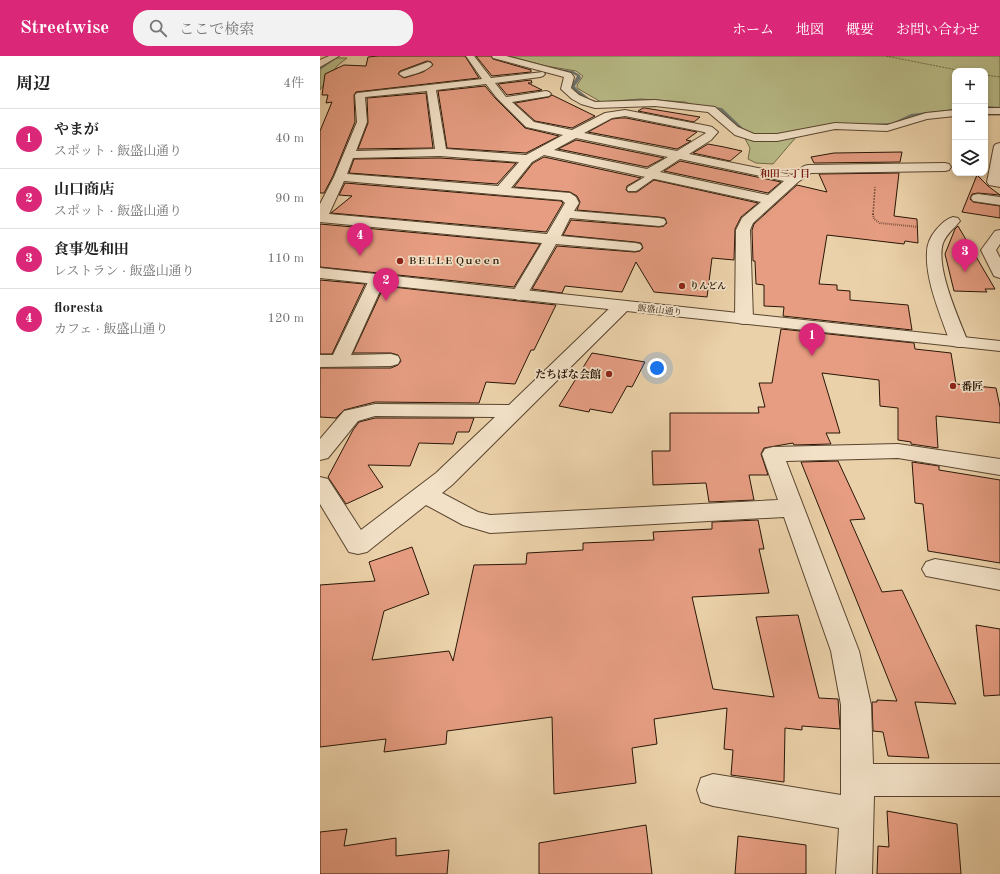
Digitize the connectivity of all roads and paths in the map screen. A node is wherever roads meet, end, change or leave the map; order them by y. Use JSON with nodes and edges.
{"nodes":[{"id":1,"x":335,"y":56,"type":"edge"},
{"id":2,"x":470,"y":56,"type":"edge"},
{"id":3,"x":496,"y":56,"type":"edge"},
{"id":4,"x":886,"y":56,"type":"edge"},
{"id":5,"x":320,"y":64,"type":"edge"},
{"id":6,"x":428,"y":65,"type":"dead end"},
{"id":7,"x":952,"y":69,"type":"edge"},
{"id":8,"x":540,"y":74,"type":"dead end"},
{"id":9,"x":988,"y":75,"type":"edge"},
{"id":10,"x":1000,"y":77,"type":"edge"},
{"id":11,"x":488,"y":81,"type":"junction"},
{"id":12,"x":431,"y":88,"type":"junction"},
{"id":13,"x":407,"y":90,"type":"junction"},
{"id":14,"x":546,"y":94,"type":"dead end"},
{"id":15,"x":504,"y":100,"type":"junction"},
{"id":16,"x":988,"y":111,"type":"edge"},
{"id":17,"x":1000,"y":111,"type":"edge"},
{"id":18,"x":952,"y":113,"type":"edge"},
{"id":19,"x":573,"y":135,"type":"junction"},
{"id":20,"x":1000,"y":146,"type":"edge"},
{"id":21,"x":543,"y":151,"type":"junction"},
{"id":22,"x":440,"y":152,"type":"junction"},
{"id":23,"x":349,"y":155,"type":"junction"},
{"id":24,"x":678,"y":156,"type":"junction"},
{"id":25,"x":528,"y":159,"type":"junction"},
{"id":26,"x":945,"y":167,"type":"dead end"},
{"id":27,"x":650,"y":175,"type":"junction"},
{"id":28,"x":340,"y":177,"type":"junction"},
{"id":29,"x":794,"y":179,"type":"junction"},
{"id":30,"x":1000,"y":183,"type":"edge"},
{"id":31,"x":875,"y":187,"type":"dead end"},
{"id":32,"x":632,"y":189,"type":"dead end"},
{"id":33,"x":501,"y":191,"type":"junction"},
{"id":34,"x":978,"y":198,"type":"dead end"},
{"id":35,"x":772,"y":200,"type":"junction"},
{"id":36,"x":1000,"y":202,"type":"edge"},
{"id":37,"x":566,"y":214,"type":"junction"},
{"id":38,"x":320,"y":217,"type":"edge"},
{"id":39,"x":659,"y":222,"type":"dead end"},
{"id":40,"x":948,"y":225,"type":"joint"},
{"id":41,"x":1000,"y":234,"type":"edge"},
{"id":42,"x":551,"y":238,"type":"junction"},
{"id":43,"x":635,"y":247,"type":"dead end"},
{"id":44,"x":320,"y":273,"type":"edge"},
{"id":45,"x":1000,"y":273,"type":"edge"},
{"id":46,"x":377,"y":280,"type":"junction"},
{"id":47,"x":519,"y":295,"type":"junction"},
{"id":48,"x":622,"y":306,"type":"junction"},
{"id":49,"x":744,"y":319,"type":"junction"},
{"id":50,"x":959,"y":342,"type":"junction"},
{"id":51,"x":1000,"y":346,"type":"edge"},
{"id":52,"x":340,"y":360,"type":"junction"},
{"id":53,"x":391,"y":360,"type":"dead end"},
{"id":54,"x":320,"y":361,"type":"edge"},
{"id":55,"x":514,"y":411,"type":"junction"},
{"id":56,"x":320,"y":453,"type":"edge"},
{"id":57,"x":1000,"y":466,"type":"edge"},
{"id":58,"x":320,"y":485,"type":"edge"},
{"id":59,"x":425,"y":494,"type":"junction"},
{"id":60,"x":793,"y":508,"type":"junction"},
{"id":61,"x":934,"y":569,"type":"dead end"},
{"id":62,"x":1000,"y":580,"type":"edge"},
{"id":63,"x":858,"y":780,"type":"junction"},
{"id":64,"x":1000,"y":780,"type":"edge"},
{"id":65,"x":713,"y":790,"type":"dead end"},
{"id":66,"x":856,"y":814,"type":"junction"},
{"id":67,"x":854,"y":874,"type":"edge"}],
"edges":[{"from":1,"to":5,"type":"street"},
{"from":2,"to":11,"type":"street"},
{"from":3,"to":18,"type":"street"},
{"from":4,"to":7,"type":"path"},
{"from":6,"to":13,"type":"street"},
{"from":8,"to":11,"type":"street"},
{"from":9,"to":10,"type":"path"},
{"from":11,"to":12,"type":"street"},
{"from":11,"to":15,"type":"street"},
{"from":12,"to":13,"type":"street"},
{"from":12,"to":22,"type":"street"},
{"from":13,"to":23,"type":"street"},
{"from":14,"to":15,"type":"street"},
{"from":15,"to":19,"type":"street"},
{"from":16,"to":17,"type":"street"},
{"from":19,"to":21,"type":"street"},
{"from":19,"to":24,"type":"street"},
{"from":19,"to":24,"type":"street"},
{"from":20,"to":30,"type":"street"},
{"from":21,"to":25,"type":"street"},
{"from":21,"to":27,"type":"street"},
{"from":22,"to":23,"type":"street"},
{"from":22,"to":25,"type":"street"},
{"from":23,"to":28,"type":"street"},
{"from":24,"to":27,"type":"street"},
{"from":24,"to":29,"type":"street"},
{"from":25,"to":33,"type":"street"},
{"from":26,"to":29,"type":"street"},
{"from":27,"to":32,"type":"lane"},
{"from":27,"to":35,"type":"street"},
{"from":28,"to":33,"type":"street"},
{"from":28,"to":38,"type":"street"},
{"from":29,"to":35,"type":"street"},
{"from":31,"to":40,"type":"path"},
{"from":33,"to":37,"type":"street"},
{"from":34,"to":36,"type":"street"},
{"from":35,"to":49,"type":"street"},
{"from":37,"to":39,"type":"street"},
{"from":37,"to":42,"type":"street"},
{"from":38,"to":42,"type":"street"},
{"from":40,"to":50,"type":"street"},
{"from":41,"to":45,"type":"street"},
{"from":42,"to":43,"type":"street"},
{"from":42,"to":47,"type":"street"},
{"from":44,"to":46,"type":"street","name":"飯盛山通り"},
{"from":46,"to":47,"type":"street","name":"飯盛山通り"},
{"from":46,"to":52,"type":"street"},
{"from":47,"to":48,"type":"street","name":"飯盛山通り"},
{"from":48,"to":49,"type":"street","name":"飯盛山通り"},
{"from":48,"to":55,"type":"street"},
{"from":49,"to":50,"type":"street","name":"飯盛山通り"},
{"from":50,"to":51,"type":"street","name":"飯盛山通り"},
{"from":52,"to":53,"type":"street"},
{"from":52,"to":54,"type":"street"},
{"from":55,"to":56,"type":"street"},
{"from":55,"to":59,"type":"street"},
{"from":57,"to":60,"type":"street"},
{"from":58,"to":59,"type":"street"},
{"from":59,"to":60,"type":"street"},
{"from":60,"to":63,"type":"street"},
{"from":61,"to":62,"type":"street"},
{"from":63,"to":64,"type":"street"},
{"from":63,"to":66,"type":"street"},
{"from":65,"to":66,"type":"street"},
{"from":66,"to":67,"type":"street"}]}
